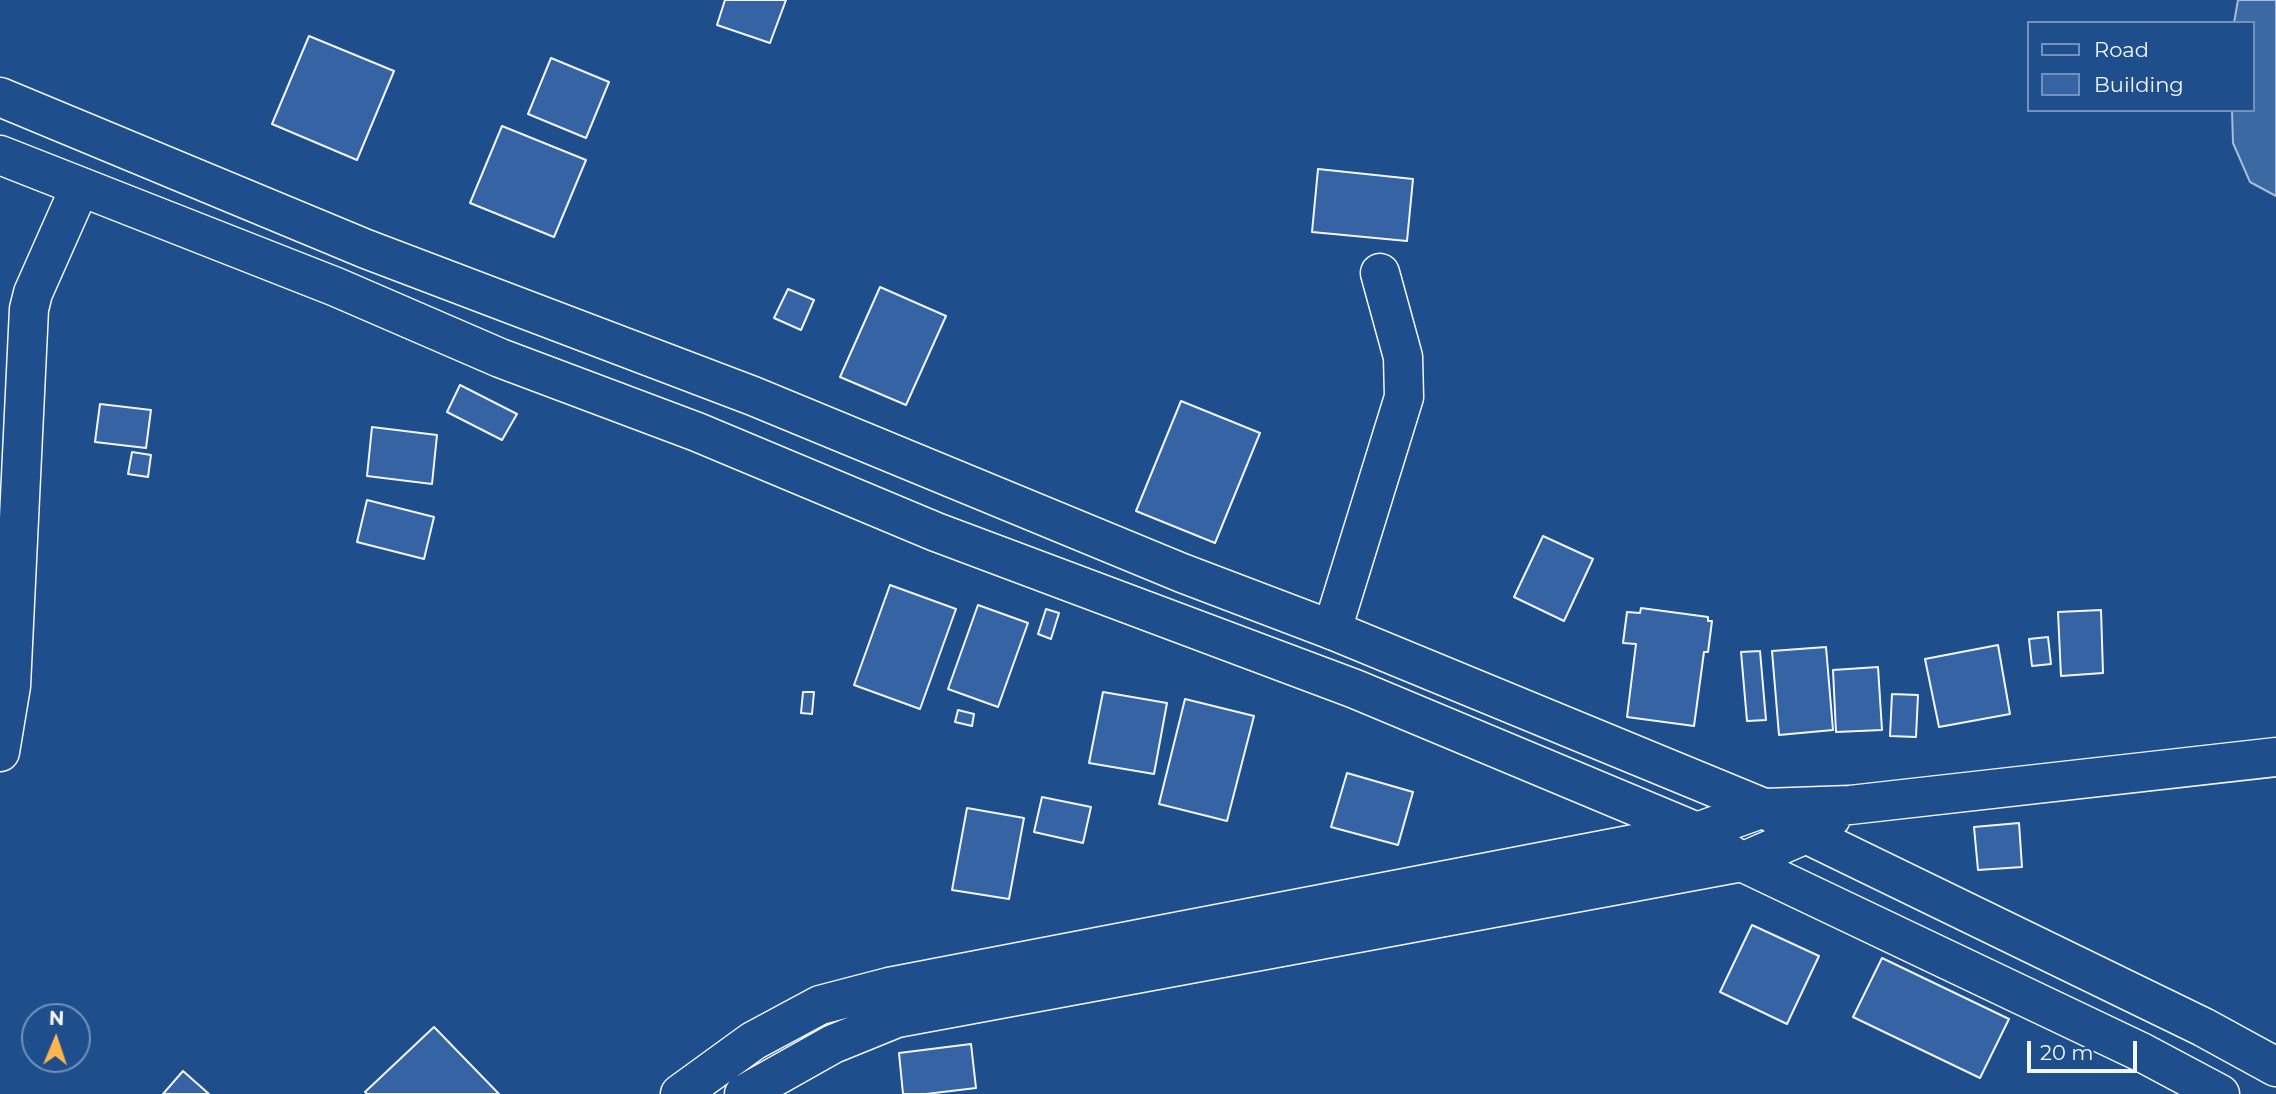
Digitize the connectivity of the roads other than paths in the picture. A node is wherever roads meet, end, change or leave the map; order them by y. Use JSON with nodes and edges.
{"nodes":[{"id":1,"x":0,"y":97,"type":"edge"},
{"id":2,"x":0,"y":155,"type":"edge"},
{"id":3,"x":187,"y":176,"type":"junction"},
{"id":4,"x":80,"y":187,"type":"junction"},
{"id":5,"x":168,"y":221,"type":"junction"},
{"id":6,"x":1380,"y":273,"type":"dead end"},
{"id":7,"x":1332,"y":629,"type":"junction"},
{"id":8,"x":0,"y":752,"type":"edge"},
{"id":9,"x":2276,"y":757,"type":"edge"},
{"id":10,"x":1850,"y":805,"type":"junction"},
{"id":11,"x":1764,"y":808,"type":"junction"},
{"id":12,"x":1697,"y":832,"type":"junction"},
{"id":13,"x":1806,"y":834,"type":"junction"},
{"id":14,"x":1742,"y":862,"type":"junction"},
{"id":15,"x":2276,"y":1067,"type":"edge"},
{"id":16,"x":680,"y":1094,"type":"edge"},
{"id":17,"x":744,"y":1094,"type":"edge"},
{"id":18,"x":2220,"y":1094,"type":"edge"}],
"edges":[{"from":1,"to":3,"type":"main road"},
{"from":2,"to":4,"type":"main road"},
{"from":3,"to":5,"type":"main road"},
{"from":3,"to":7,"type":"main road"},
{"from":4,"to":5,"type":"main road"},
{"from":4,"to":8,"type":"main road"},
{"from":5,"to":12,"type":"main road"},
{"from":6,"to":7,"type":"main road"},
{"from":7,"to":11,"type":"main road"},
{"from":9,"to":10,"type":"main road"},
{"from":10,"to":11,"type":"main road"},
{"from":10,"to":13,"type":"main road"},
{"from":11,"to":12,"type":"main road"},
{"from":11,"to":13,"type":"main road"},
{"from":12,"to":14,"type":"main road"},
{"from":12,"to":16,"type":"main road"},
{"from":13,"to":14,"type":"main road"},
{"from":13,"to":15,"type":"main road"},
{"from":14,"to":17,"type":"main road"},
{"from":14,"to":18,"type":"main road"}]}
